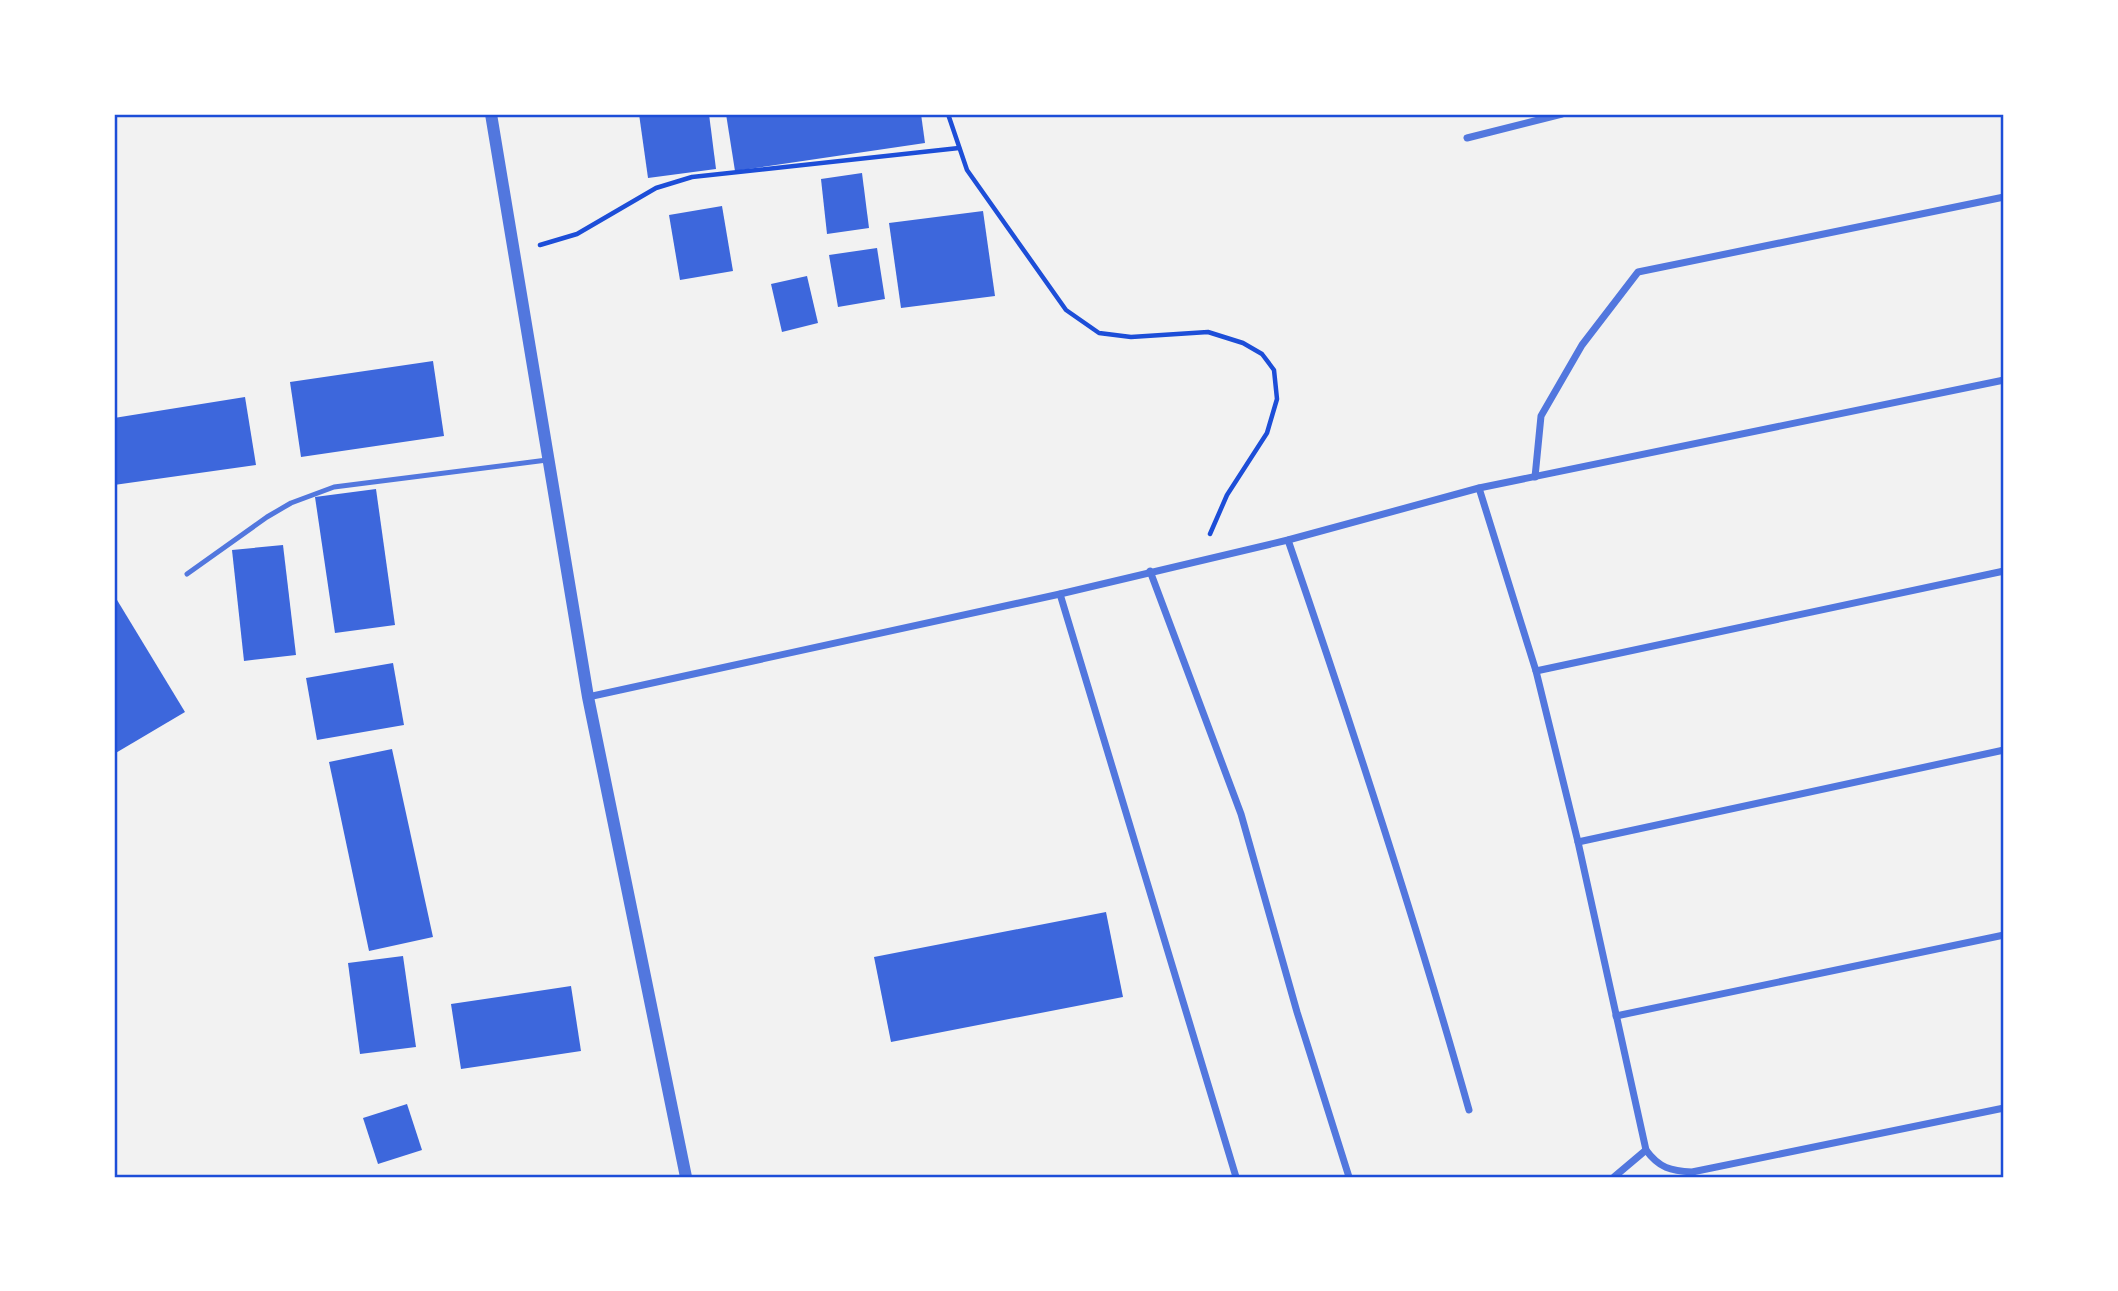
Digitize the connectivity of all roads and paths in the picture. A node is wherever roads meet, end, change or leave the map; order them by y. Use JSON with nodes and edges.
{"nodes":[{"id":1,"x":491,"y":114,"type":"edge"},
{"id":2,"x":948,"y":114,"type":"edge"},
{"id":3,"x":1562,"y":114,"type":"edge"},
{"id":4,"x":1467,"y":138,"type":"dead end"},
{"id":5,"x":959,"y":148,"type":"junction"},
{"id":6,"x":2004,"y":197,"type":"edge"},
{"id":7,"x":513,"y":253,"type":"junction"},
{"id":8,"x":2004,"y":380,"type":"edge"},
{"id":9,"x":547,"y":460,"type":"junction"},
{"id":10,"x":1535,"y":477,"type":"junction"},
{"id":11,"x":1479,"y":488,"type":"junction"},
{"id":12,"x":1288,"y":540,"type":"junction"},
{"id":13,"x":1198,"y":559,"type":"junction"},
{"id":14,"x":2004,"y":570,"type":"edge"},
{"id":15,"x":1150,"y":571,"type":"junction"},
{"id":16,"x":187,"y":574,"type":"dead end"},
{"id":17,"x":1060,"y":594,"type":"junction"},
{"id":18,"x":1536,"y":671,"type":"junction"},
{"id":19,"x":587,"y":697,"type":"junction"},
{"id":20,"x":2004,"y":750,"type":"edge"},
{"id":21,"x":1578,"y":842,"type":"junction"},
{"id":22,"x":2004,"y":935,"type":"edge"},
{"id":23,"x":1616,"y":1016,"type":"junction"},
{"id":24,"x":2004,"y":1108,"type":"edge"},
{"id":25,"x":1469,"y":1110,"type":"dead end"},
{"id":26,"x":1646,"y":1150,"type":"junction"},
{"id":27,"x":686,"y":1177,"type":"edge"},
{"id":28,"x":1236,"y":1177,"type":"edge"},
{"id":29,"x":1349,"y":1177,"type":"edge"},
{"id":30,"x":1614,"y":1177,"type":"edge"}],
"edges":[{"from":1,"to":7,"type":"street"},
{"from":2,"to":5,"type":"path"},
{"from":3,"to":4,"type":"street"},
{"from":5,"to":7,"type":"path"},
{"from":5,"to":13,"type":"path"},
{"from":6,"to":10,"type":"street"},
{"from":7,"to":9,"type":"street"},
{"from":8,"to":10,"type":"street"},
{"from":9,"to":16,"type":"lane"},
{"from":9,"to":19,"type":"street"},
{"from":10,"to":11,"type":"street"},
{"from":11,"to":12,"type":"street"},
{"from":11,"to":18,"type":"street"},
{"from":12,"to":13,"type":"street"},
{"from":12,"to":25,"type":"street"},
{"from":13,"to":15,"type":"street"},
{"from":14,"to":18,"type":"street"},
{"from":15,"to":17,"type":"street"},
{"from":15,"to":29,"type":"street"},
{"from":17,"to":19,"type":"street"},
{"from":17,"to":28,"type":"street"},
{"from":18,"to":21,"type":"street"},
{"from":19,"to":27,"type":"street"},
{"from":20,"to":21,"type":"street"},
{"from":21,"to":23,"type":"street"},
{"from":22,"to":23,"type":"street"},
{"from":23,"to":26,"type":"street"},
{"from":24,"to":26,"type":"street"},
{"from":26,"to":30,"type":"street"}]}
